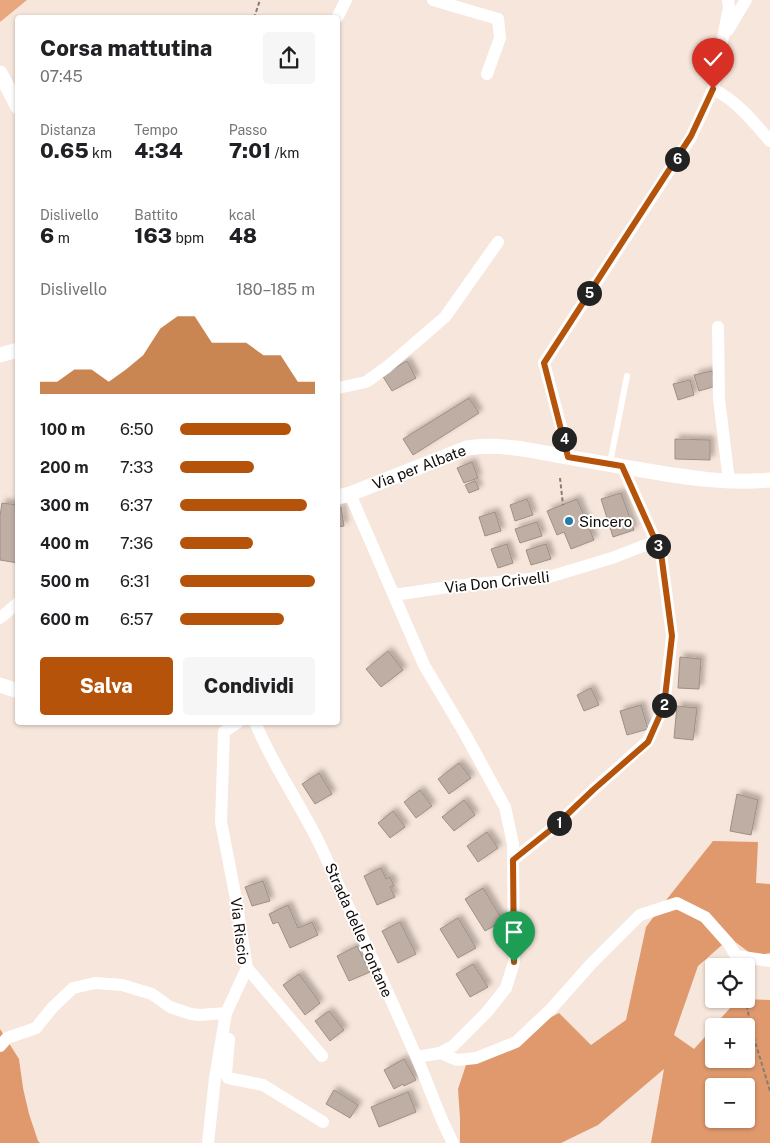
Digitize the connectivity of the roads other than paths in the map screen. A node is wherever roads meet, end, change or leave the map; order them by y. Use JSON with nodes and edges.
{"nodes":[{"id":1,"x":346,"y":0,"type":"edge"},
{"id":2,"x":433,"y":0,"type":"edge"},
{"id":3,"x":728,"y":0,"type":"edge"},
{"id":4,"x":746,"y":0,"type":"edge"},
{"id":5,"x":338,"y":15,"type":"edge"},
{"id":6,"x":724,"y":33,"type":"junction"},
{"id":7,"x":2,"y":74,"type":"edge"},
{"id":8,"x":487,"y":74,"type":"dead end"},
{"id":9,"x":713,"y":89,"type":"junction"},
{"id":10,"x":15,"y":101,"type":"edge"},
{"id":11,"x":770,"y":141,"type":"edge"},
{"id":12,"x":498,"y":242,"type":"dead end"},
{"id":13,"x":718,"y":327,"type":"dead end"},
{"id":14,"x":15,"y":351,"type":"edge"},
{"id":15,"x":0,"y":355,"type":"edge"},
{"id":16,"x":627,"y":376,"type":"dead end"},
{"id":17,"x":340,"y":388,"type":"edge"},
{"id":18,"x":568,"y":457,"type":"junction"},
{"id":19,"x":616,"y":465,"type":"junction"},
{"id":20,"x":770,"y":480,"type":"edge"},
{"id":21,"x":729,"y":481,"type":"junction"},
{"id":22,"x":344,"y":496,"type":"edge"},
{"id":23,"x":656,"y":541,"type":"junction"},
{"id":24,"x":394,"y":595,"type":"junction"},
{"id":25,"x":15,"y":606,"type":"edge"},
{"id":26,"x":0,"y":618,"type":"edge"},
{"id":27,"x":0,"y":685,"type":"edge"},
{"id":28,"x":15,"y":690,"type":"edge"},
{"id":29,"x":234,"y":725,"type":"edge"},
{"id":30,"x":256,"y":725,"type":"edge"},
{"id":31,"x":513,"y":860,"type":"junction"},
{"id":32,"x":770,"y":961,"type":"edge"},
{"id":33,"x":247,"y":968,"type":"junction"},
{"id":34,"x":238,"y":988,"type":"junction"},
{"id":35,"x":226,"y":1013,"type":"junction"},
{"id":36,"x":0,"y":1046,"type":"edge"},
{"id":37,"x":440,"y":1053,"type":"junction"},
{"id":38,"x":322,"y":1056,"type":"dead end"},
{"id":39,"x":417,"y":1057,"type":"junction"},
{"id":40,"x":323,"y":1122,"type":"dead end"},
{"id":41,"x":208,"y":1143,"type":"edge"},
{"id":42,"x":452,"y":1143,"type":"edge"}],
"edges":[{"from":1,"to":5,"type":"street"},
{"from":2,"to":8,"type":"street"},
{"from":3,"to":6,"type":"street"},
{"from":4,"to":6,"type":"street"},
{"from":6,"to":9,"type":"street"},
{"from":7,"to":10,"type":"street"},
{"from":9,"to":11,"type":"street"},
{"from":9,"to":18,"type":"street"},
{"from":12,"to":17,"type":"street"},
{"from":13,"to":21,"type":"street"},
{"from":14,"to":15,"type":"street"},
{"from":16,"to":19,"type":"lane"},
{"from":18,"to":19,"type":"street","name":"Via per Albate"},
{"from":18,"to":22,"type":"street","name":"Via per Albate"},
{"from":19,"to":21,"type":"street","name":"Via per Albate"},
{"from":19,"to":23,"type":"street"},
{"from":20,"to":21,"type":"street","name":"Via per Albate"},
{"from":22,"to":24,"type":"street"},
{"from":23,"to":24,"type":"street","name":"Via Don Crivelli"},
{"from":23,"to":31,"type":"street"},
{"from":24,"to":31,"type":"street"},
{"from":25,"to":26,"type":"street"},
{"from":27,"to":28,"type":"street"},
{"from":29,"to":33,"type":"street","name":"Via Riscio"},
{"from":30,"to":39,"type":"street","name":"Strada delle Fontane"},
{"from":31,"to":37,"type":"street"},
{"from":32,"to":37,"type":"street"},
{"from":33,"to":34,"type":"street","name":"Via Riscio"},
{"from":33,"to":38,"type":"street"},
{"from":34,"to":35,"type":"street","name":"Via Riscio"},
{"from":34,"to":40,"type":"street"},
{"from":35,"to":36,"type":"street"},
{"from":35,"to":41,"type":"street","name":"Via Riscio"},
{"from":37,"to":39,"type":"street"},
{"from":39,"to":42,"type":"street","name":"Strada delle Fontane"}]}
